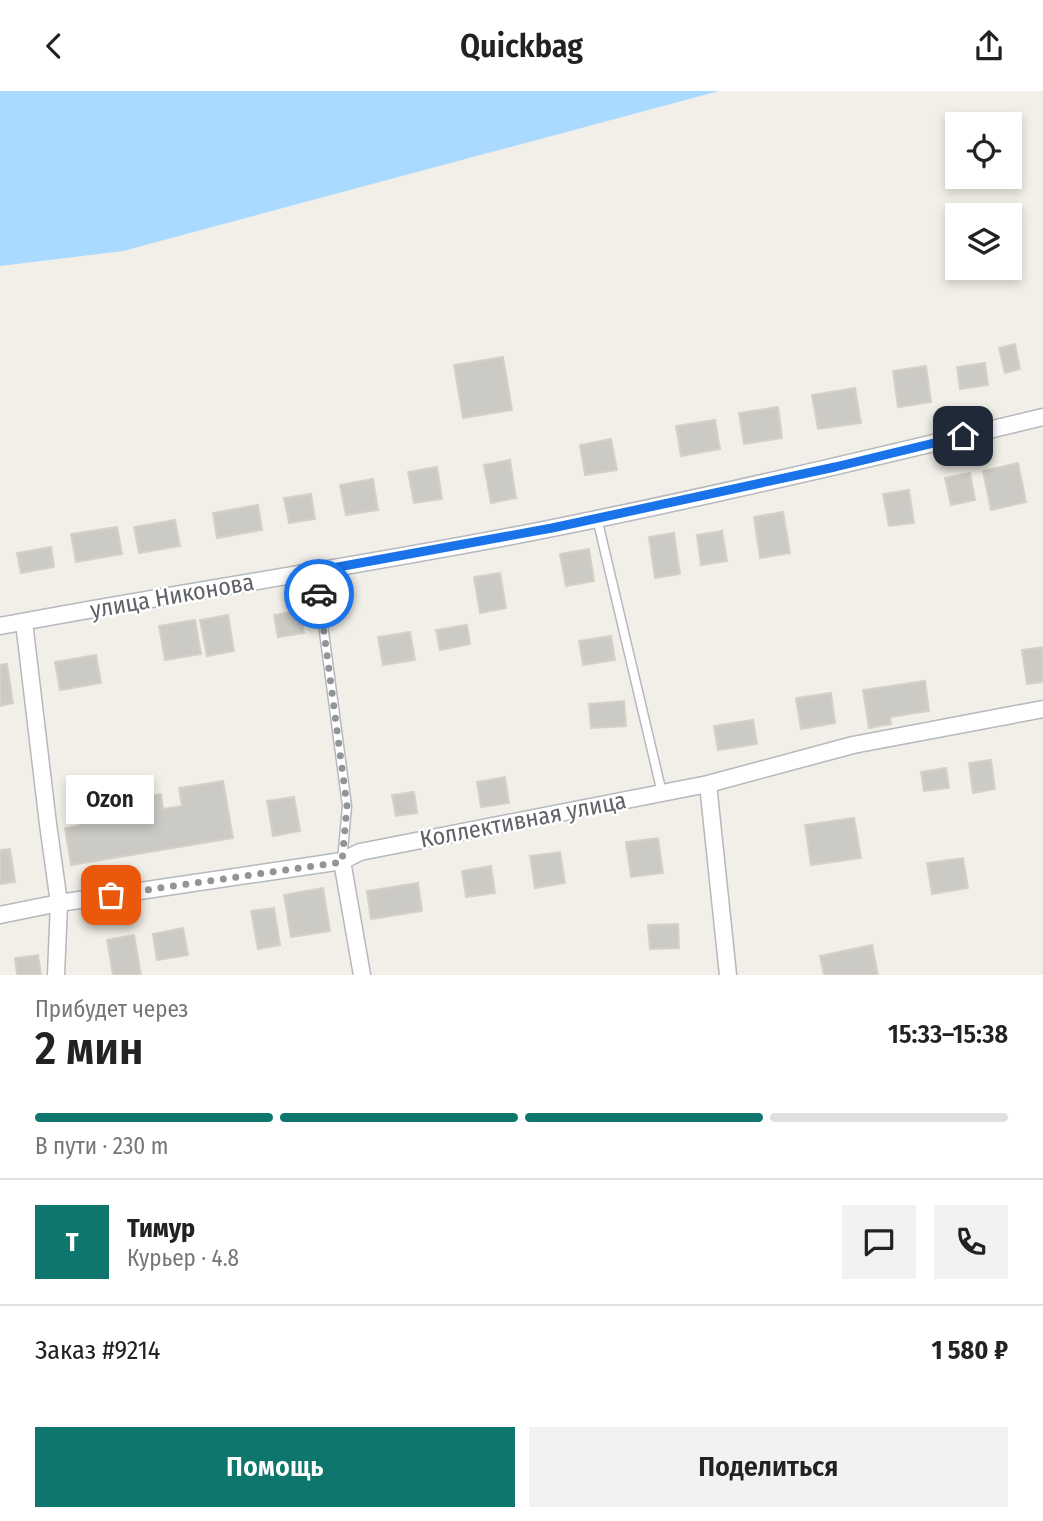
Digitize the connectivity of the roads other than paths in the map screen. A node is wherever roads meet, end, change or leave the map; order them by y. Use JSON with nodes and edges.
{"nodes":[{"id":1,"x":1043,"y":417,"type":"edge"},
{"id":2,"x":597,"y":518,"type":"junction"},
{"id":3,"x":316,"y":571,"type":"junction"},
{"id":4,"x":24,"y":622,"type":"junction"},
{"id":5,"x":0,"y":626,"type":"edge"},
{"id":6,"x":1043,"y":709,"type":"edge"},
{"id":7,"x":708,"y":784,"type":"junction"},
{"id":8,"x":662,"y":793,"type":"junction"},
{"id":9,"x":342,"y":862,"type":"junction"},
{"id":10,"x":59,"y":903,"type":"junction"},
{"id":11,"x":0,"y":915,"type":"edge"},
{"id":12,"x":56,"y":975,"type":"edge"},
{"id":13,"x":362,"y":975,"type":"edge"},
{"id":14,"x":728,"y":975,"type":"edge"}],
"edges":[{"from":1,"to":2,"type":"street","name":"улица Никонова"},
{"from":2,"to":3,"type":"street","name":"улица Никонова"},
{"from":2,"to":8,"type":"lane"},
{"from":3,"to":4,"type":"street","name":"улица Никонова"},
{"from":3,"to":9,"type":"lane"},
{"from":4,"to":5,"type":"street","name":"улица Никонова"},
{"from":4,"to":10,"type":"street"},
{"from":6,"to":7,"type":"street","name":"Коллективная улица"},
{"from":7,"to":8,"type":"street","name":"Коллективная улица"},
{"from":7,"to":14,"type":"street"},
{"from":8,"to":9,"type":"street","name":"Коллективная улица"},
{"from":9,"to":10,"type":"street","name":"Коллективная улица"},
{"from":9,"to":13,"type":"street"},
{"from":10,"to":11,"type":"street","name":"Коллективная улица"},
{"from":10,"to":12,"type":"street"}]}
